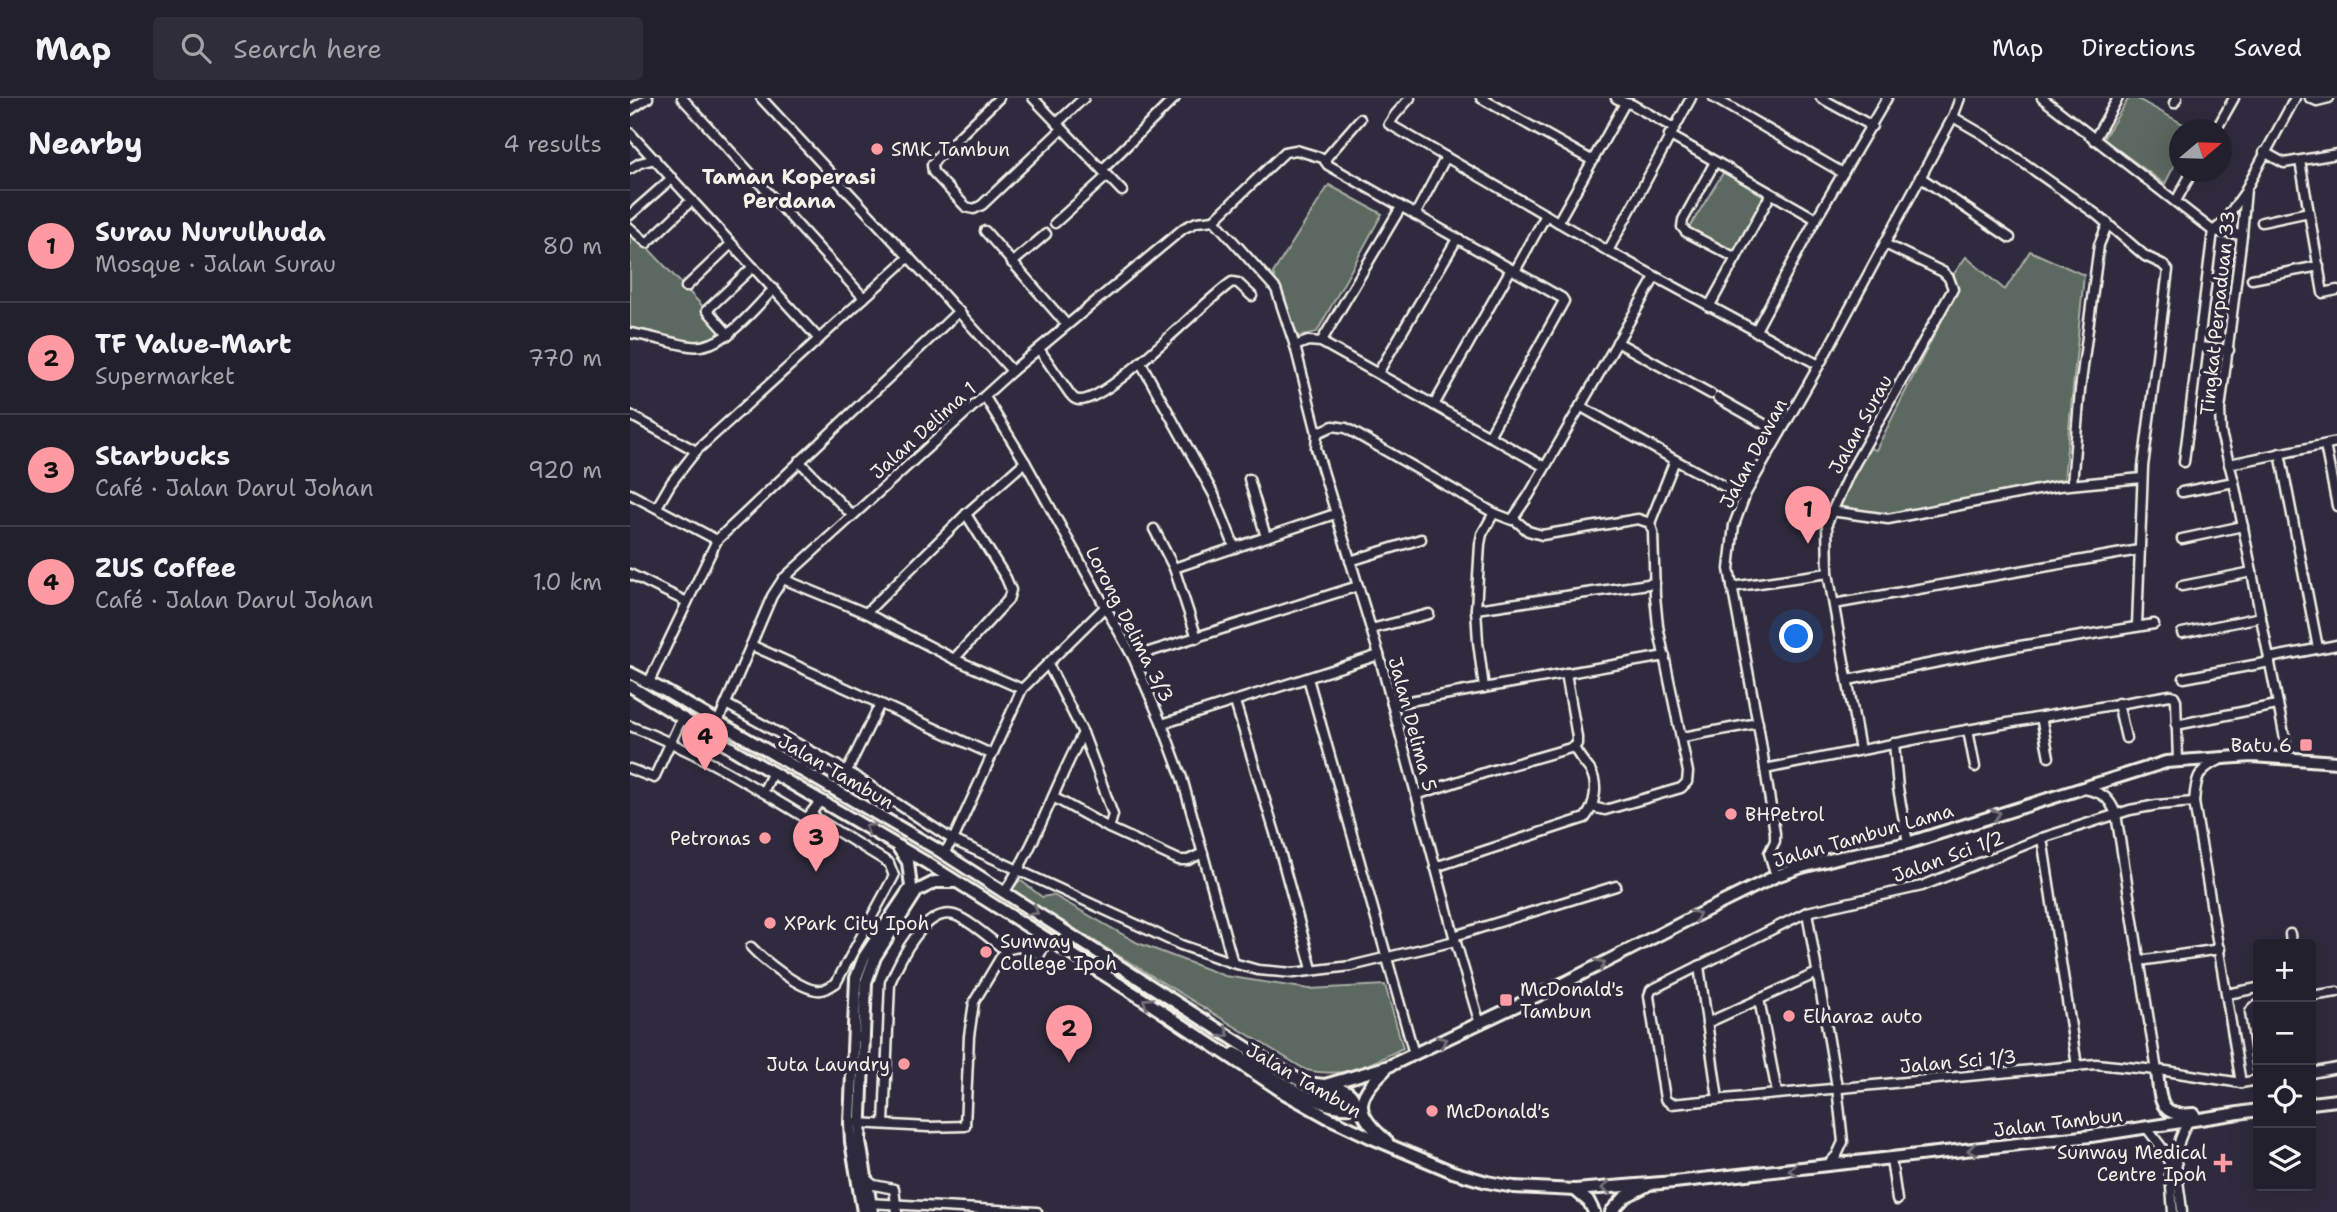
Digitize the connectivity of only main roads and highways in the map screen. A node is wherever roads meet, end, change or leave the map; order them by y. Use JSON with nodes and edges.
{"nodes":[{"id":1,"x":630,"y":673,"type":"edge"},
{"id":2,"x":630,"y":686,"type":"edge"},
{"id":3,"x":2337,"y":762,"type":"edge"},
{"id":4,"x":895,"y":844,"type":"junction"},
{"id":5,"x":957,"y":882,"type":"junction"},
{"id":6,"x":914,"y":889,"type":"junction"},
{"id":7,"x":1197,"y":1036,"type":"junction"},
{"id":8,"x":1389,"y":1066,"type":"junction"},
{"id":9,"x":2157,"y":1070,"type":"road end"},
{"id":10,"x":1325,"y":1085,"type":"junction"},
{"id":11,"x":2337,"y":1100,"type":"edge"},
{"id":12,"x":2316,"y":1103,"type":"edge"},
{"id":13,"x":2253,"y":1111,"type":"edge"},
{"id":14,"x":2246,"y":1112,"type":"junction"},
{"id":15,"x":855,"y":1123,"type":"junction"},
{"id":16,"x":1393,"y":1146,"type":"junction"},
{"id":17,"x":1652,"y":1183,"type":"junction"},
{"id":18,"x":1575,"y":1190,"type":"junction"},
{"id":19,"x":867,"y":1208,"type":"edge"},
{"id":20,"x":1594,"y":1212,"type":"edge"},
{"id":21,"x":1611,"y":1212,"type":"edge"}],
"edges":[{"from":1,"to":10,"type":"main road","name":"Jalan Tambun","one_way":true},
{"from":4,"to":2,"type":"main road","name":"Jalan Tambun","one_way":true},
{"from":8,"to":3,"type":"main road","name":"Jalan Tambun Lama","one_way":true},
{"from":4,"to":5,"type":"main road","name":"Jalan Tambun"},
{"from":4,"to":6,"type":"main road"},
{"from":5,"to":6,"type":"main road"},
{"from":7,"to":5,"type":"main road","name":"Jalan Tambun","one_way":true},
{"from":6,"to":15,"type":"main road"},
{"from":7,"to":10,"type":"main road","name":"Jalan Tambun"},
{"from":7,"to":16,"type":"main road","name":"Jalan Tambun"},
{"from":8,"to":10,"type":"main road"},
{"from":8,"to":16,"type":"main road"},
{"from":9,"to":14,"type":"main road"},
{"from":11,"to":12,"type":"main road"},
{"from":13,"to":14,"type":"main road","name":"Jalan Tambun"},
{"from":14,"to":17,"type":"main road","name":"Jalan Tambun","one_way":true},
{"from":15,"to":19,"type":"main road"},
{"from":15,"to":19,"type":"main road"},
{"from":16,"to":18,"type":"main road","name":"Jalan Tambun"},
{"from":17,"to":18,"type":"main road","name":"Jalan Tambun","one_way":true},
{"from":17,"to":21,"type":"main road"},
{"from":18,"to":20,"type":"main road"}]}
